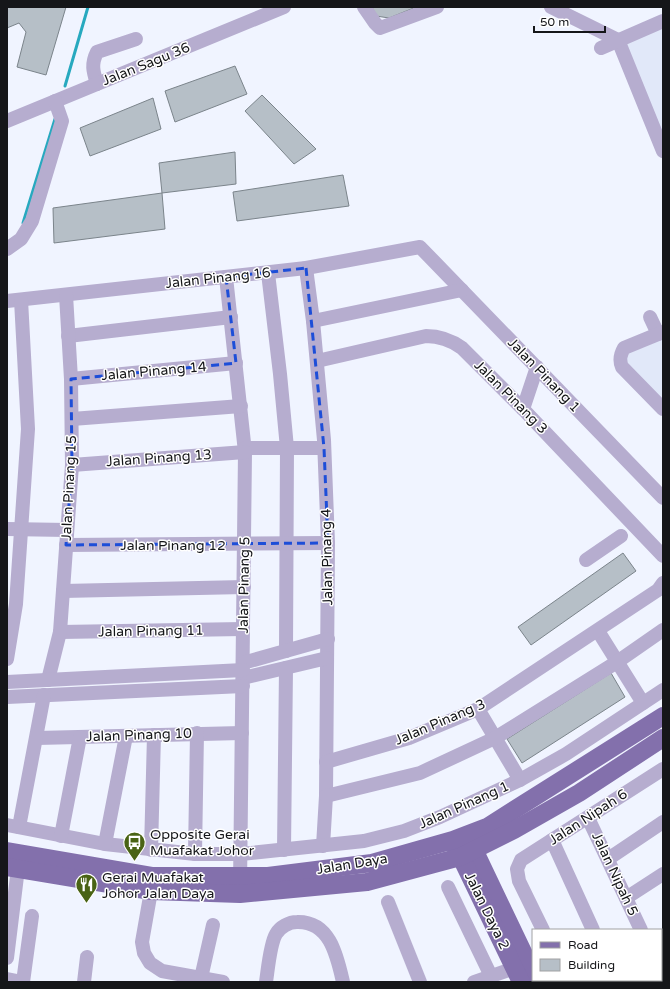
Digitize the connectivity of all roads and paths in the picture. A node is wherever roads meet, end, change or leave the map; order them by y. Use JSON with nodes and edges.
{"nodes":[{"id":1,"x":284,"y":7,"type":"edge"},
{"id":2,"x":364,"y":7,"type":"edge"},
{"id":3,"x":437,"y":7,"type":"edge"},
{"id":4,"x":551,"y":7,"type":"edge"},
{"id":5,"x":663,"y":21,"type":"edge"},
{"id":6,"x":136,"y":39,"type":"dead end"},
{"id":7,"x":618,"y":40,"type":"junction"},
{"id":8,"x":601,"y":48,"type":"dead end"},
{"id":9,"x":97,"y":84,"type":"junction"},
{"id":10,"x":55,"y":101,"type":"junction"},
{"id":11,"x":7,"y":120,"type":"edge"},
{"id":12,"x":663,"y":151,"type":"edge"},
{"id":13,"x":7,"y":249,"type":"edge"},
{"id":14,"x":426,"y":251,"type":"joint"},
{"id":15,"x":306,"y":268,"type":"junction"},
{"id":16,"x":268,"y":273,"type":"junction"},
{"id":17,"x":226,"y":277,"type":"junction"},
{"id":18,"x":462,"y":290,"type":"junction"},
{"id":19,"x":66,"y":295,"type":"junction"},
{"id":20,"x":21,"y":300,"type":"junction"},
{"id":21,"x":7,"y":301,"type":"edge"},
{"id":22,"x":231,"y":317,"type":"junction"},
{"id":23,"x":650,"y":317,"type":"dead end"},
{"id":24,"x":313,"y":321,"type":"junction"},
{"id":25,"x":661,"y":333,"type":"edge"},
{"id":26,"x":68,"y":336,"type":"junction"},
{"id":27,"x":317,"y":360,"type":"junction"},
{"id":28,"x":236,"y":363,"type":"junction"},
{"id":29,"x":537,"y":367,"type":"junction"},
{"id":30,"x":71,"y":379,"type":"junction"},
{"id":31,"x":657,"y":395,"type":"edge"},
{"id":32,"x":241,"y":406,"type":"junction"},
{"id":33,"x":523,"y":409,"type":"junction"},
{"id":34,"x":663,"y":409,"type":"edge"},
{"id":35,"x":72,"y":419,"type":"junction"},
{"id":36,"x":287,"y":448,"type":"junction"},
{"id":37,"x":324,"y":448,"type":"junction"},
{"id":38,"x":245,"y":450,"type":"junction"},
{"id":39,"x":72,"y":465,"type":"junction"},
{"id":40,"x":663,"y":498,"type":"edge"},
{"id":41,"x":7,"y":529,"type":"edge"},
{"id":42,"x":21,"y":529,"type":"junction"},
{"id":43,"x":67,"y":530,"type":"junction"},
{"id":44,"x":621,"y":536,"type":"dead end"},
{"id":45,"x":328,"y":543,"type":"junction"},
{"id":46,"x":244,"y":544,"type":"junction"},
{"id":47,"x":287,"y":544,"type":"junction"},
{"id":48,"x":66,"y":545,"type":"junction"},
{"id":49,"x":663,"y":556,"type":"edge"},
{"id":50,"x":586,"y":560,"type":"dead end"},
{"id":51,"x":663,"y":583,"type":"edge"},
{"id":52,"x":244,"y":587,"type":"junction"},
{"id":53,"x":63,"y":591,"type":"junction"},
{"id":54,"x":243,"y":630,"type":"junction"},
{"id":55,"x":663,"y":630,"type":"edge"},
{"id":56,"x":598,"y":631,"type":"junction"},
{"id":57,"x":60,"y":632,"type":"junction"},
{"id":58,"x":328,"y":639,"type":"junction"},
{"id":59,"x":286,"y":651,"type":"junction"},
{"id":60,"x":327,"y":658,"type":"junction"},
{"id":61,"x":7,"y":659,"type":"edge"},
{"id":62,"x":618,"y":662,"type":"junction"},
{"id":63,"x":286,"y":668,"type":"junction"},
{"id":64,"x":243,"y":674,"type":"junction"},
{"id":65,"x":48,"y":680,"type":"junction"},
{"id":66,"x":7,"y":682,"type":"edge"},
{"id":67,"x":663,"y":690,"type":"edge"},
{"id":68,"x":44,"y":695,"type":"junction"},
{"id":69,"x":7,"y":697,"type":"edge"},
{"id":70,"x":643,"y":703,"type":"junction"},
{"id":71,"x":478,"y":709,"type":"junction"},
{"id":72,"x":663,"y":716,"type":"edge"},
{"id":73,"x":197,"y":733,"type":"junction"},
{"id":74,"x":242,"y":733,"type":"junction"},
{"id":75,"x":154,"y":735,"type":"junction"},
{"id":76,"x":126,"y":736,"type":"junction"},
{"id":77,"x":80,"y":737,"type":"junction"},
{"id":78,"x":37,"y":738,"type":"junction"},
{"id":79,"x":495,"y":738,"type":"junction"},
{"id":80,"x":663,"y":738,"type":"edge"},
{"id":81,"x":326,"y":762,"type":"junction"},
{"id":82,"x":663,"y":769,"type":"edge"},
{"id":83,"x":520,"y":780,"type":"junction"},
{"id":84,"x":326,"y":796,"type":"junction"},
{"id":85,"x":588,"y":818,"type":"junction"},
{"id":86,"x":663,"y":822,"type":"edge"},
{"id":87,"x":13,"y":826,"type":"edge"},
{"id":88,"x":514,"y":830,"type":"junction"},
{"id":89,"x":61,"y":836,"type":"junction"},
{"id":90,"x":552,"y":840,"type":"junction"},
{"id":91,"x":105,"y":844,"type":"junction"},
{"id":92,"x":323,"y":846,"type":"junction"},
{"id":93,"x":463,"y":846,"type":"junction"},
{"id":94,"x":151,"y":850,"type":"junction"},
{"id":95,"x":284,"y":850,"type":"junction"},
{"id":96,"x":195,"y":854,"type":"junction"},
{"id":97,"x":241,"y":854,"type":"junction"},
{"id":98,"x":608,"y":859,"type":"junction"},
{"id":99,"x":13,"y":860,"type":"edge"},
{"id":100,"x":662,"y":876,"type":"edge"},
{"id":101,"x":489,"y":880,"type":"junction"},
{"id":102,"x":240,"y":885,"type":"junction"},
{"id":103,"x":448,"y":887,"type":"dead end"},
{"id":104,"x":151,"y":891,"type":"junction"},
{"id":105,"x":11,"y":897,"type":"edge"},
{"id":106,"x":626,"y":898,"type":"junction"},
{"id":107,"x":388,"y":902,"type":"dead end"},
{"id":108,"x":32,"y":916,"type":"dead end"},
{"id":109,"x":213,"y":925,"type":"dead end"},
{"id":110,"x":543,"y":929,"type":"edge"},
{"id":111,"x":593,"y":929,"type":"edge"},
{"id":112,"x":641,"y":929,"type":"edge"},
{"id":113,"x":87,"y":957,"type":"dead end"},
{"id":114,"x":7,"y":958,"type":"edge"},
{"id":115,"x":532,"y":971,"type":"edge"},
{"id":116,"x":518,"y":975,"type":"edge"},
{"id":117,"x":491,"y":976,"type":"junction"},
{"id":118,"x":201,"y":978,"type":"junction"},
{"id":119,"x":7,"y":979,"type":"edge"},
{"id":120,"x":23,"y":982,"type":"edge"},
{"id":121,"x":84,"y":982,"type":"edge"},
{"id":122,"x":223,"y":982,"type":"edge"},
{"id":123,"x":266,"y":982,"type":"edge"},
{"id":124,"x":343,"y":982,"type":"edge"},
{"id":125,"x":420,"y":982,"type":"edge"},
{"id":126,"x":474,"y":982,"type":"edge"}],
"edges":[{"from":1,"to":9,"type":"street","name":"Jalan Sagu 36"},
{"from":2,"to":3,"type":"street"},
{"from":4,"to":7,"type":"street"},
{"from":5,"to":7,"type":"street"},
{"from":6,"to":9,"type":"street"},
{"from":7,"to":8,"type":"street"},
{"from":7,"to":12,"type":"street"},
{"from":9,"to":10,"type":"street","name":"Jalan Sagu 36"},
{"from":10,"to":11,"type":"street","name":"Jalan Sagu 36"},
{"from":10,"to":13,"type":"street"},
{"from":14,"to":15,"type":"street","name":"Jalan Pinang 16"},
{"from":14,"to":18,"type":"street","name":"Jalan Pinang 1"},
{"from":15,"to":16,"type":"street","name":"Jalan Pinang 16"},
{"from":15,"to":24,"type":"street","name":"Jalan Pinang 4"},
{"from":16,"to":17,"type":"street","name":"Jalan Pinang 16"},
{"from":16,"to":36,"type":"street"},
{"from":17,"to":19,"type":"street","name":"Jalan Pinang 16"},
{"from":17,"to":22,"type":"street","name":"Jalan Pinang 5"},
{"from":18,"to":24,"type":"street"},
{"from":18,"to":29,"type":"street","name":"Jalan Pinang 1"},
{"from":19,"to":20,"type":"street","name":"Jalan Pinang 16"},
{"from":19,"to":26,"type":"street","name":"Jalan Pinang 15"},
{"from":20,"to":21,"type":"street","name":"Jalan Pinang 16"},
{"from":20,"to":42,"type":"street"},
{"from":22,"to":26,"type":"street"},
{"from":22,"to":28,"type":"street","name":"Jalan Pinang 5"},
{"from":23,"to":25,"type":"street"},
{"from":24,"to":27,"type":"street","name":"Jalan Pinang 4"},
{"from":25,"to":31,"type":"street"},
{"from":26,"to":30,"type":"street","name":"Jalan Pinang 15"},
{"from":27,"to":33,"type":"street","name":"Jalan Pinang 3"},
{"from":27,"to":37,"type":"street","name":"Jalan Pinang 4"},
{"from":28,"to":30,"type":"street","name":"Jalan Pinang 14"},
{"from":28,"to":32,"type":"street","name":"Jalan Pinang 5"},
{"from":29,"to":33,"type":"street"},
{"from":29,"to":40,"type":"street","name":"Jalan Pinang 1"},
{"from":30,"to":35,"type":"street","name":"Jalan Pinang 15"},
{"from":31,"to":34,"type":"street"},
{"from":32,"to":35,"type":"street"},
{"from":32,"to":38,"type":"street","name":"Jalan Pinang 5"},
{"from":33,"to":49,"type":"street","name":"Jalan Pinang 3"},
{"from":35,"to":39,"type":"street","name":"Jalan Pinang 15"},
{"from":36,"to":37,"type":"street","name":"Jalan Pinang 13"},
{"from":36,"to":38,"type":"street","name":"Jalan Pinang 13"},
{"from":36,"to":47,"type":"street"},
{"from":37,"to":45,"type":"street","name":"Jalan Pinang 4"},
{"from":38,"to":39,"type":"street","name":"Jalan Pinang 13"},
{"from":38,"to":46,"type":"street","name":"Jalan Pinang 5"},
{"from":39,"to":43,"type":"street","name":"Jalan Pinang 15"},
{"from":41,"to":42,"type":"street"},
{"from":42,"to":43,"type":"street"},
{"from":42,"to":61,"type":"street"},
{"from":43,"to":48,"type":"street","name":"Jalan Pinang 15"},
{"from":44,"to":50,"type":"street"},
{"from":45,"to":47,"type":"street","name":"Jalan Pinang 12"},
{"from":45,"to":58,"type":"street","name":"Jalan Pinang 4"},
{"from":46,"to":47,"type":"street","name":"Jalan Pinang 12"},
{"from":46,"to":48,"type":"street","name":"Jalan Pinang 12"},
{"from":46,"to":52,"type":"street","name":"Jalan Pinang 5"},
{"from":47,"to":59,"type":"street"},
{"from":48,"to":53,"type":"street","name":"Jalan Pinang 15"},
{"from":51,"to":56,"type":"street","name":"Jalan Pinang 3"},
{"from":52,"to":53,"type":"street"},
{"from":52,"to":54,"type":"street","name":"Jalan Pinang 5"},
{"from":53,"to":57,"type":"street","name":"Jalan Pinang 15"},
{"from":54,"to":57,"type":"street","name":"Jalan Pinang 11"},
{"from":54,"to":64,"type":"street","name":"Jalan Pinang 5"},
{"from":55,"to":62,"type":"street"},
{"from":56,"to":62,"type":"street"},
{"from":56,"to":71,"type":"street","name":"Jalan Pinang 3"},
{"from":57,"to":65,"type":"street","name":"Jalan Pinang 15"},
{"from":58,"to":59,"type":"street"},
{"from":58,"to":60,"type":"street","name":"Jalan Pinang 4"},
{"from":59,"to":64,"type":"street"},
{"from":60,"to":63,"type":"street"},
{"from":60,"to":81,"type":"street","name":"Jalan Pinang 4"},
{"from":62,"to":70,"type":"street"},
{"from":62,"to":79,"type":"street"},
{"from":63,"to":64,"type":"street"},
{"from":63,"to":95,"type":"street"},
{"from":64,"to":65,"type":"street"},
{"from":64,"to":68,"type":"street"},
{"from":64,"to":74,"type":"street","name":"Jalan Pinang 5"},
{"from":65,"to":66,"type":"street"},
{"from":67,"to":70,"type":"street","name":"Jalan Pinang 1"},
{"from":68,"to":69,"type":"street"},
{"from":68,"to":78,"type":"street"},
{"from":70,"to":83,"type":"street","name":"Jalan Pinang 1"},
{"from":71,"to":79,"type":"street"},
{"from":71,"to":81,"type":"street","name":"Jalan Pinang 3"},
{"from":72,"to":93,"type":"main road","name":"Jalan Daya"},
{"from":73,"to":74,"type":"street","name":"Jalan Pinang 10"},
{"from":73,"to":75,"type":"street","name":"Jalan Pinang 10"},
{"from":73,"to":96,"type":"street"},
{"from":74,"to":97,"type":"street","name":"Jalan Pinang 5"},
{"from":75,"to":76,"type":"street","name":"Jalan Pinang 10"},
{"from":75,"to":94,"type":"street"},
{"from":76,"to":77,"type":"street","name":"Jalan Pinang 10"},
{"from":76,"to":91,"type":"street"},
{"from":77,"to":78,"type":"street","name":"Jalan Pinang 10"},
{"from":77,"to":89,"type":"street"},
{"from":78,"to":87,"type":"street"},
{"from":79,"to":83,"type":"street"},
{"from":79,"to":84,"type":"street"},
{"from":80,"to":88,"type":"main road","name":"Jalan Daya"},
{"from":81,"to":84,"type":"street","name":"Jalan Pinang 4"},
{"from":82,"to":85,"type":"street","name":"Jalan Nipah 6"},
{"from":83,"to":92,"type":"street","name":"Jalan Pinang 1"},
{"from":84,"to":92,"type":"street","name":"Jalan Pinang 4"},
{"from":85,"to":90,"type":"street","name":"Jalan Nipah 6"},
{"from":85,"to":98,"type":"street","name":"Jalan Nipah 5"},
{"from":86,"to":98,"type":"street"},
{"from":87,"to":89,"type":"street","name":"Jalan Pinang 1"},
{"from":88,"to":93,"type":"main road","name":"Jalan Daya"},
{"from":88,"to":101,"type":"main road"},
{"from":89,"to":91,"type":"street","name":"Jalan Pinang 1"},
{"from":90,"to":110,"type":"street","name":"Jalan Nipah 6"},
{"from":90,"to":111,"type":"street"},
{"from":91,"to":94,"type":"street","name":"Jalan Pinang 1"},
{"from":92,"to":95,"type":"street","name":"Jalan Pinang 1"},
{"from":93,"to":101,"type":"main road","name":"Jalan Daya 2"},
{"from":93,"to":102,"type":"main road","name":"Jalan Daya"},
{"from":93,"to":116,"type":"main road","name":"Jalan Daya 2"},
{"from":94,"to":96,"type":"street","name":"Jalan Pinang 1"},
{"from":95,"to":97,"type":"street","name":"Jalan Pinang 1"},
{"from":96,"to":97,"type":"street","name":"Jalan Pinang 1"},
{"from":97,"to":102,"type":"street","name":"Jalan Pinang 5"},
{"from":98,"to":106,"type":"street","name":"Jalan Nipah 5"},
{"from":99,"to":102,"type":"main road","name":"Jalan Daya"},
{"from":99,"to":104,"type":"main road","name":"Jalan Daya"},
{"from":99,"to":105,"type":"street"},
{"from":100,"to":106,"type":"street"},
{"from":101,"to":115,"type":"main road","name":"Jalan Daya 2"},
{"from":102,"to":104,"type":"main road","name":"Jalan Daya"},
{"from":103,"to":117,"type":"street"},
{"from":104,"to":118,"type":"street"},
{"from":105,"to":114,"type":"street"},
{"from":106,"to":112,"type":"street","name":"Jalan Nipah 5"},
{"from":107,"to":125,"type":"street"},
{"from":108,"to":120,"type":"street"},
{"from":109,"to":118,"type":"street"},
{"from":113,"to":121,"type":"street"},
{"from":116,"to":117,"type":"street"},
{"from":117,"to":126,"type":"street"},
{"from":118,"to":122,"type":"street"},
{"from":119,"to":120,"type":"street"},
{"from":123,"to":124,"type":"street"}]}
